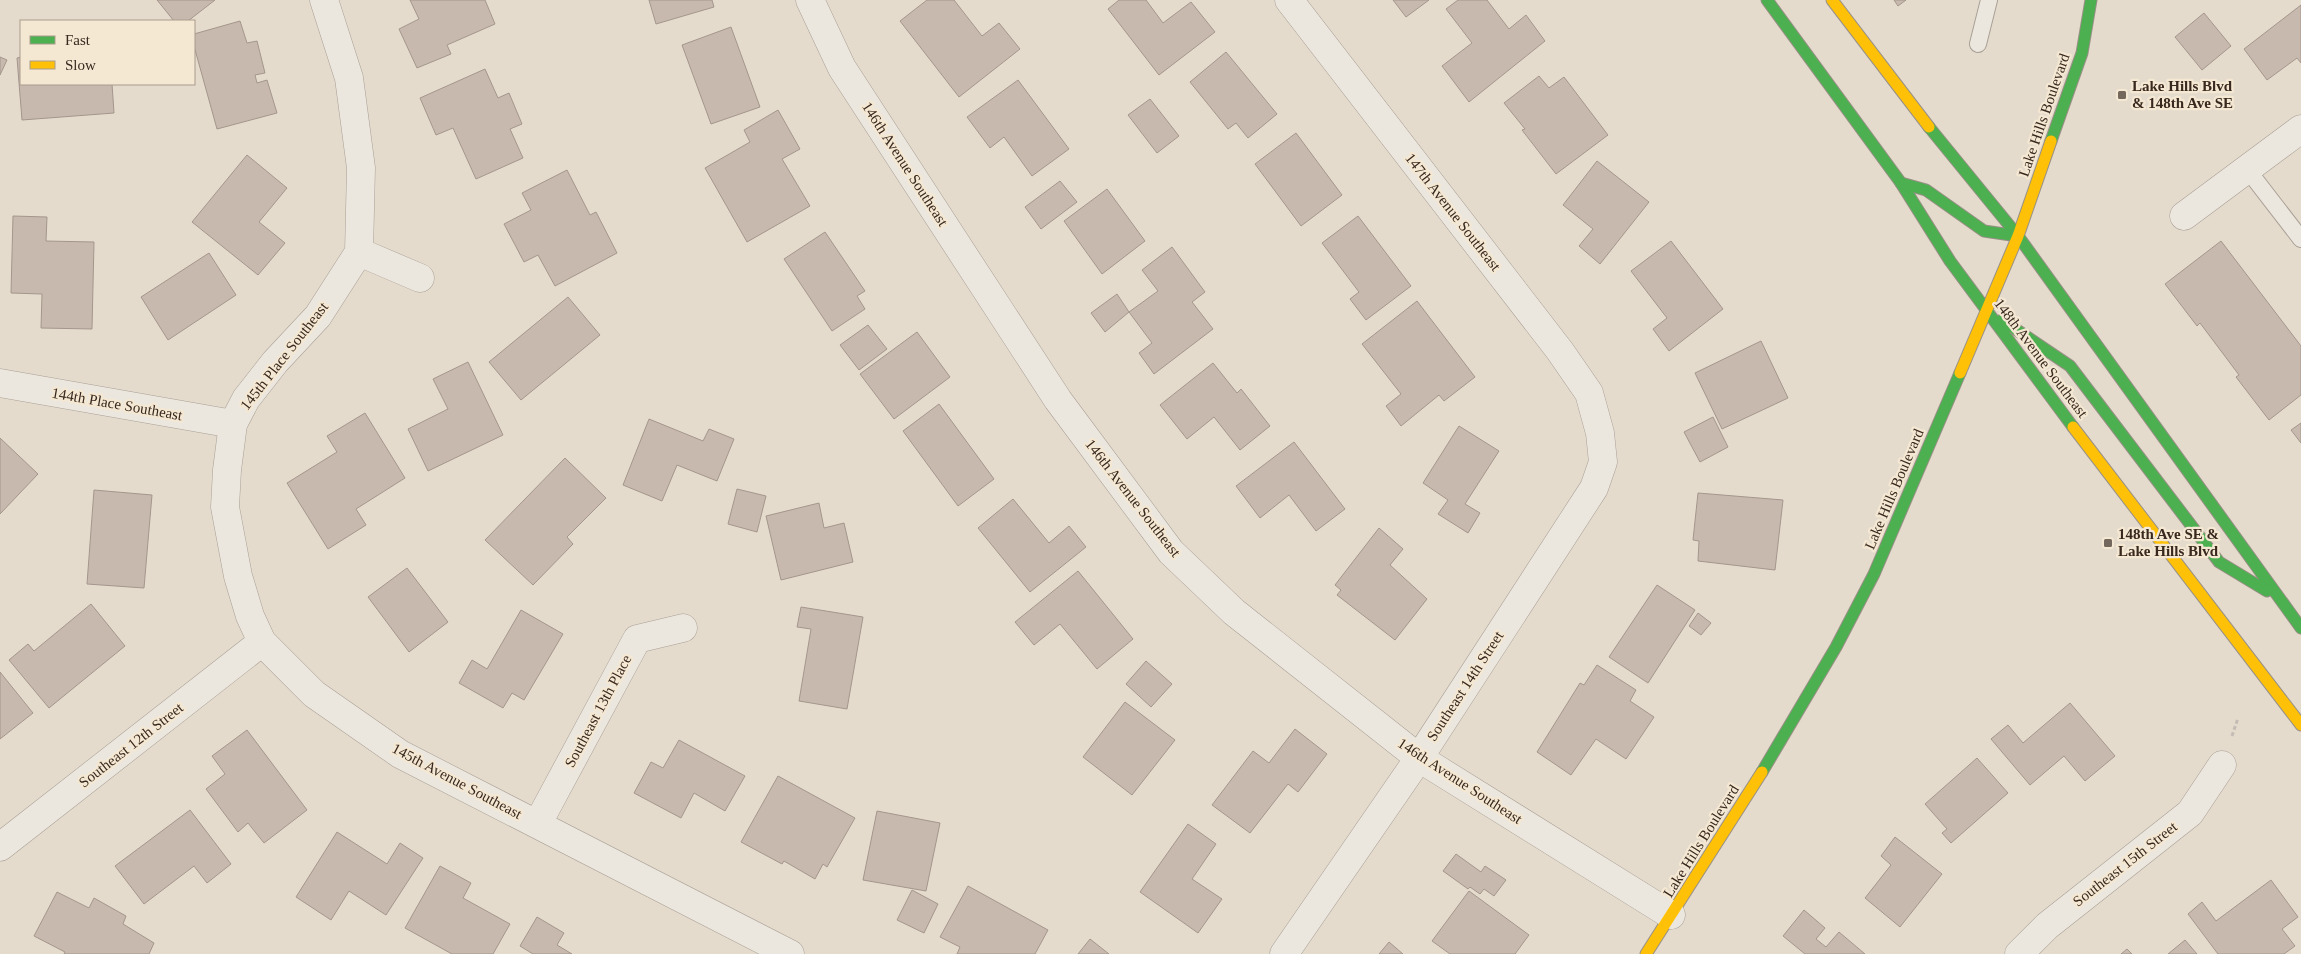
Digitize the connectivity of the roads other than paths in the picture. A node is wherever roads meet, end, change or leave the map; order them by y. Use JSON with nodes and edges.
{"nodes":[{"id":1,"x":324,"y":0,"type":"edge"},
{"id":2,"x":810,"y":0,"type":"edge"},
{"id":3,"x":1289,"y":0,"type":"edge"},
{"id":4,"x":1767,"y":0,"type":"edge"},
{"id":5,"x":1832,"y":0,"type":"edge"},
{"id":6,"x":1989,"y":0,"type":"edge"},
{"id":7,"x":2091,"y":0,"type":"edge"},
{"id":8,"x":1978,"y":44,"type":"dead end"},
{"id":9,"x":2301,"y":129,"type":"edge"},
{"id":10,"x":2247,"y":169,"type":"junction"},
{"id":11,"x":1901,"y":183,"type":"junction"},
{"id":12,"x":2184,"y":216,"type":"dead end"},
{"id":13,"x":2018,"y":236,"type":"junction"},
{"id":14,"x":2301,"y":239,"type":"edge"},
{"id":15,"x":359,"y":252,"type":"junction"},
{"id":16,"x":420,"y":278,"type":"dead end"},
{"id":17,"x":1986,"y":309,"type":"junction"},
{"id":18,"x":0,"y":383,"type":"edge"},
{"id":19,"x":233,"y":424,"type":"junction"},
{"id":20,"x":1600,"y":433,"type":"joint"},
{"id":21,"x":2277,"y":597,"type":"junction"},
{"id":22,"x":683,"y":628,"type":"dead end"},
{"id":23,"x":2301,"y":628,"type":"edge"},
{"id":24,"x":262,"y":642,"type":"junction"},
{"id":25,"x":2301,"y":725,"type":"edge"},
{"id":26,"x":1419,"y":758,"type":"junction"},
{"id":27,"x":2222,"y":765,"type":"dead end"},
{"id":28,"x":538,"y":824,"type":"junction"},
{"id":29,"x":0,"y":848,"type":"edge"},
{"id":30,"x":1671,"y":915,"type":"junction"},
{"id":31,"x":790,"y":954,"type":"edge"},
{"id":32,"x":1284,"y":954,"type":"edge"},
{"id":33,"x":1646,"y":954,"type":"edge"},
{"id":34,"x":2019,"y":954,"type":"edge"}],
"edges":[{"from":1,"to":15,"type":"street"},
{"from":2,"to":26,"type":"street","name":"146th Avenue Southeast"},
{"from":3,"to":20,"type":"street","name":"147th Avenue Southeast"},
{"from":4,"to":11,"type":"main road","name":"148th Avenue Southeast"},
{"from":5,"to":13,"type":"main road"},
{"from":6,"to":8,"type":"lane"},
{"from":7,"to":13,"type":"main road","name":"Lake Hills Boulevard"},
{"from":9,"to":10,"type":"street"},
{"from":10,"to":12,"type":"street"},
{"from":10,"to":14,"type":"lane"},
{"from":11,"to":13,"type":"main road"},
{"from":11,"to":17,"type":"main road","name":"148th Avenue Southeast"},
{"from":13,"to":17,"type":"main road","name":"Lake Hills Boulevard"},
{"from":13,"to":21,"type":"main road"},
{"from":15,"to":16,"type":"street"},
{"from":15,"to":19,"type":"street","name":"145th Place Southeast"},
{"from":17,"to":21,"type":"main road"},
{"from":17,"to":25,"type":"main road","name":"148th Avenue Southeast"},
{"from":17,"to":30,"type":"main road","name":"Lake Hills Boulevard"},
{"from":18,"to":19,"type":"street","name":"144th Place Southeast"},
{"from":19,"to":24,"type":"street","name":"145th Avenue Southeast"},
{"from":20,"to":26,"type":"street","name":"Southeast 14th Street"},
{"from":21,"to":23,"type":"main road"},
{"from":22,"to":28,"type":"street","name":"Southeast 13th Place"},
{"from":24,"to":28,"type":"street","name":"145th Avenue Southeast"},
{"from":24,"to":29,"type":"street","name":"Southeast 12th Street"},
{"from":26,"to":30,"type":"street","name":"146th Avenue Southeast"},
{"from":26,"to":32,"type":"street","name":"Southeast 14th Street"},
{"from":27,"to":34,"type":"street","name":"Southeast 15th Street"},
{"from":28,"to":31,"type":"street","name":"145th Avenue Southeast"},
{"from":30,"to":33,"type":"main road","name":"Lake Hills Boulevard"}]}
